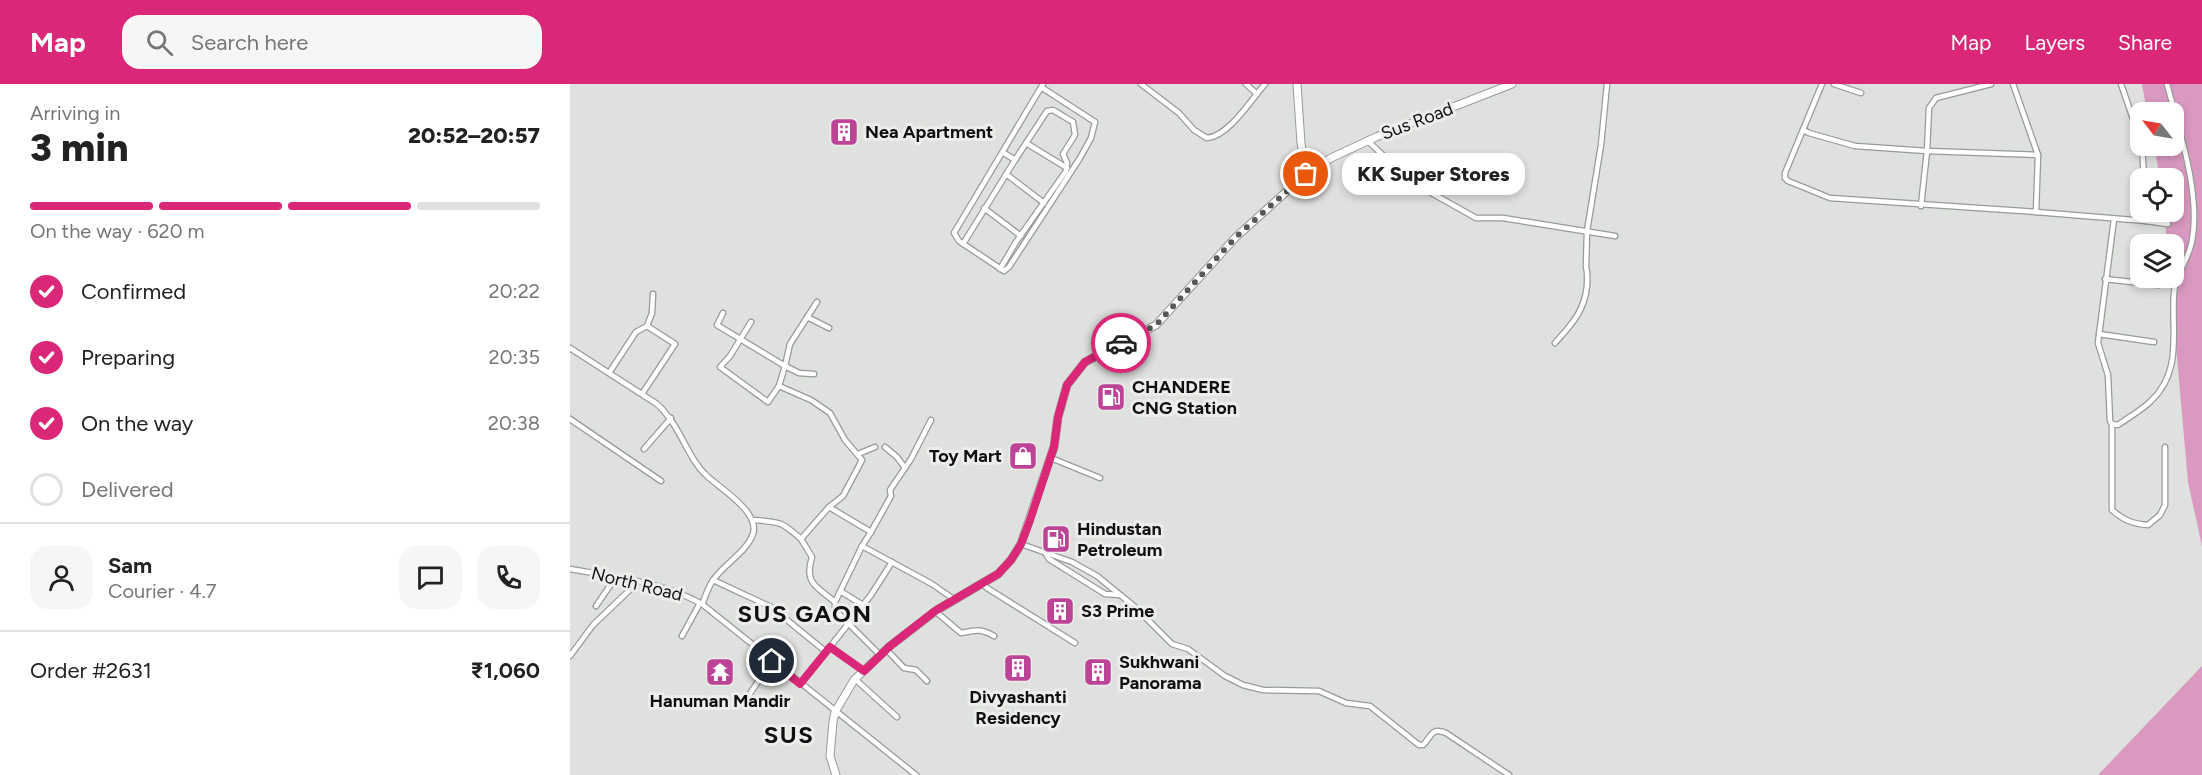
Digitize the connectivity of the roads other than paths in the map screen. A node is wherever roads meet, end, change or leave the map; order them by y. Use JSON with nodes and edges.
{"nodes":[{"id":1,"x":1141,"y":84,"type":"edge"},
{"id":2,"x":1246,"y":84,"type":"edge"},
{"id":3,"x":1265,"y":84,"type":"edge"},
{"id":4,"x":1297,"y":84,"type":"edge"},
{"id":5,"x":1512,"y":84,"type":"edge"},
{"id":6,"x":1607,"y":84,"type":"edge"},
{"id":7,"x":1822,"y":84,"type":"edge"},
{"id":8,"x":1834,"y":84,"type":"edge"},
{"id":9,"x":1990,"y":84,"type":"edge"},
{"id":10,"x":2013,"y":84,"type":"edge"},
{"id":11,"x":2121,"y":84,"type":"edge"},
{"id":12,"x":2167,"y":84,"type":"edge"},
{"id":13,"x":1042,"y":85,"type":"edge"},
{"id":14,"x":1862,"y":93,"type":"dead end"},
{"id":15,"x":1257,"y":94,"type":"junction"},
{"id":16,"x":2130,"y":110,"type":"edge"},
{"id":17,"x":1803,"y":130,"type":"junction"},
{"id":18,"x":1368,"y":141,"type":"junction"},
{"id":19,"x":1026,"y":143,"type":"junction"},
{"id":20,"x":1927,"y":151,"type":"junction"},
{"id":21,"x":1004,"y":153,"type":"junction"},
{"id":22,"x":2038,"y":155,"type":"junction"},
{"id":23,"x":1015,"y":160,"type":"junction"},
{"id":24,"x":1067,"y":168,"type":"junction"},
{"id":25,"x":1006,"y":174,"type":"junction"},
{"id":26,"x":1306,"y":174,"type":"junction"},
{"id":27,"x":1044,"y":202,"type":"junction"},
{"id":28,"x":1921,"y":206,"type":"junction"},
{"id":29,"x":984,"y":208,"type":"junction"},
{"id":30,"x":2036,"y":212,"type":"junction"},
{"id":31,"x":2114,"y":219,"type":"junction"},
{"id":32,"x":2130,"y":220,"type":"edge"},
{"id":33,"x":2153,"y":222,"type":"edge"},
{"id":34,"x":2168,"y":224,"type":"dead end"},
{"id":35,"x":1587,"y":231,"type":"junction"},
{"id":36,"x":1021,"y":236,"type":"junction"},
{"id":37,"x":1615,"y":236,"type":"dead end"},
{"id":38,"x":963,"y":244,"type":"junction"},
{"id":39,"x":1000,"y":269,"type":"junction"},
{"id":40,"x":2105,"y":279,"type":"junction"},
{"id":41,"x":2130,"y":282,"type":"edge"},
{"id":42,"x":652,"y":294,"type":"dead end"},
{"id":43,"x":817,"y":302,"type":"dead end"},
{"id":44,"x":723,"y":314,"type":"dead end"},
{"id":45,"x":807,"y":317,"type":"junction"},
{"id":46,"x":751,"y":322,"type":"dead end"},
{"id":47,"x":647,"y":326,"type":"junction"},
{"id":48,"x":829,"y":328,"type":"dead end"},
{"id":49,"x":2099,"y":333,"type":"junction"},
{"id":50,"x":740,"y":339,"type":"junction"},
{"id":51,"x":2154,"y":342,"type":"dead end"},
{"id":52,"x":1555,"y":344,"type":"dead end"},
{"id":53,"x":570,"y":348,"type":"edge"},
{"id":54,"x":786,"y":366,"type":"junction"},
{"id":55,"x":609,"y":373,"type":"junction"},
{"id":56,"x":814,"y":374,"type":"dead end"},
{"id":57,"x":779,"y":386,"type":"junction"},
{"id":58,"x":642,"y":394,"type":"junction"},
{"id":59,"x":671,"y":418,"type":"junction"},
{"id":60,"x":570,"y":419,"type":"edge"},
{"id":61,"x":931,"y":420,"type":"dead end"},
{"id":62,"x":2112,"y":424,"type":"junction"},
{"id":63,"x":875,"y":447,"type":"dead end"},
{"id":64,"x":885,"y":447,"type":"dead end"},
{"id":65,"x":2164,"y":447,"type":"dead end"},
{"id":66,"x":644,"y":449,"type":"dead end"},
{"id":67,"x":858,"y":454,"type":"junction"},
{"id":68,"x":1050,"y":458,"type":"junction"},
{"id":69,"x":905,"y":468,"type":"junction"},
{"id":70,"x":1100,"y":478,"type":"dead end"},
{"id":71,"x":661,"y":481,"type":"dead end"},
{"id":72,"x":829,"y":507,"type":"junction"},
{"id":73,"x":753,"y":520,"type":"junction"},
{"id":74,"x":765,"y":521,"type":"junction"},
{"id":75,"x":754,"y":531,"type":"junction"},
{"id":76,"x":871,"y":532,"type":"junction"},
{"id":77,"x":801,"y":539,"type":"junction"},
{"id":78,"x":1021,"y":544,"type":"junction"},
{"id":79,"x":862,"y":546,"type":"junction"},
{"id":80,"x":1046,"y":554,"type":"junction"},
{"id":81,"x":892,"y":562,"type":"junction"},
{"id":82,"x":570,"y":568,"type":"edge"},
{"id":83,"x":616,"y":577,"type":"junction"},
{"id":84,"x":713,"y":580,"type":"junction"},
{"id":85,"x":638,"y":582,"type":"junction"},
{"id":86,"x":983,"y":584,"type":"junction"},
{"id":87,"x":840,"y":591,"type":"junction"},
{"id":88,"x":1120,"y":595,"type":"junction"},
{"id":89,"x":955,"y":600,"type":"junction"},
{"id":90,"x":835,"y":602,"type":"junction"},
{"id":91,"x":701,"y":604,"type":"junction"},
{"id":92,"x":863,"y":605,"type":"junction"},
{"id":93,"x":596,"y":606,"type":"dead end"},
{"id":94,"x":935,"y":611,"type":"junction"},
{"id":95,"x":848,"y":623,"type":"junction"},
{"id":96,"x":682,"y":636,"type":"dead end"},
{"id":97,"x":994,"y":636,"type":"dead end"},
{"id":98,"x":1075,"y":643,"type":"dead end"},
{"id":99,"x":828,"y":649,"type":"junction"},
{"id":100,"x":886,"y":649,"type":"junction"},
{"id":101,"x":880,"y":655,"type":"junction"},
{"id":102,"x":570,"y":656,"type":"edge"},
{"id":103,"x":772,"y":661,"type":"junction"},
{"id":104,"x":864,"y":671,"type":"junction"},
{"id":105,"x":855,"y":679,"type":"junction"},
{"id":106,"x":927,"y":681,"type":"dead end"},
{"id":107,"x":800,"y":684,"type":"junction"},
{"id":108,"x":743,"y":704,"type":"dead end"},
{"id":109,"x":835,"y":712,"type":"junction"},
{"id":110,"x":897,"y":717,"type":"dead end"},
{"id":111,"x":908,"y":768,"type":"junction"},
{"id":112,"x":836,"y":775,"type":"edge"},
{"id":113,"x":902,"y":775,"type":"edge"},
{"id":114,"x":916,"y":775,"type":"edge"},
{"id":115,"x":1509,"y":775,"type":"edge"}],
"edges":[{"from":1,"to":15,"type":"street"},
{"from":2,"to":15,"type":"street"},
{"from":3,"to":15,"type":"street"},
{"from":4,"to":26,"type":"main road"},
{"from":5,"to":18,"type":"main road","name":"Sus Road"},
{"from":6,"to":35,"type":"street"},
{"from":7,"to":17,"type":"street"},
{"from":8,"to":14,"type":"street"},
{"from":9,"to":20,"type":"street"},
{"from":10,"to":22,"type":"street"},
{"from":11,"to":16,"type":"street"},
{"from":12,"to":62,"type":"street"},
{"from":13,"to":21,"type":"street"},
{"from":13,"to":39,"type":"street"},
{"from":17,"to":20,"type":"street"},
{"from":17,"to":28,"type":"street"},
{"from":18,"to":26,"type":"main road","name":"Sus Road"},
{"from":18,"to":35,"type":"street"},
{"from":19,"to":23,"type":"street"},
{"from":19,"to":24,"type":"street"},
{"from":19,"to":24,"type":"street"},
{"from":20,"to":22,"type":"street"},
{"from":20,"to":28,"type":"street"},
{"from":21,"to":23,"type":"street"},
{"from":21,"to":38,"type":"street"},
{"from":22,"to":30,"type":"street"},
{"from":23,"to":25,"type":"street"},
{"from":24,"to":27,"type":"street"},
{"from":25,"to":27,"type":"street"},
{"from":25,"to":29,"type":"street"},
{"from":26,"to":68,"type":"main road","name":"Sus Road"},
{"from":27,"to":36,"type":"street"},
{"from":28,"to":30,"type":"street"},
{"from":29,"to":36,"type":"street"},
{"from":29,"to":38,"type":"street"},
{"from":30,"to":31,"type":"street"},
{"from":31,"to":32,"type":"street"},
{"from":31,"to":40,"type":"street"},
{"from":33,"to":34,"type":"street"},
{"from":35,"to":37,"type":"street"},
{"from":35,"to":52,"type":"street"},
{"from":36,"to":39,"type":"street"},
{"from":38,"to":39,"type":"street"},
{"from":40,"to":41,"type":"street"},
{"from":40,"to":49,"type":"street"},
{"from":42,"to":47,"type":"street"},
{"from":43,"to":45,"type":"street"},
{"from":44,"to":50,"type":"street"},
{"from":45,"to":48,"type":"street"},
{"from":45,"to":54,"type":"street"},
{"from":46,"to":50,"type":"street"},
{"from":47,"to":55,"type":"street"},
{"from":47,"to":58,"type":"street"},
{"from":49,"to":51,"type":"street"},
{"from":49,"to":62,"type":"street"},
{"from":50,"to":54,"type":"street"},
{"from":50,"to":57,"type":"street"},
{"from":53,"to":55,"type":"street"},
{"from":54,"to":56,"type":"street"},
{"from":54,"to":57,"type":"street"},
{"from":55,"to":58,"type":"street"},
{"from":57,"to":67,"type":"street"},
{"from":58,"to":59,"type":"street"},
{"from":59,"to":66,"type":"street"},
{"from":59,"to":73,"type":"street"},
{"from":60,"to":71,"type":"street"},
{"from":61,"to":69,"type":"street"},
{"from":62,"to":65,"type":"street"},
{"from":63,"to":67,"type":"street"},
{"from":64,"to":69,"type":"street"},
{"from":67,"to":72,"type":"street"},
{"from":68,"to":70,"type":"street"},
{"from":68,"to":78,"type":"main road","name":"Sus Road"},
{"from":69,"to":76,"type":"street"},
{"from":72,"to":76,"type":"street"},
{"from":72,"to":77,"type":"street"},
{"from":73,"to":74,"type":"street"},
{"from":73,"to":75,"type":"street"},
{"from":74,"to":75,"type":"street","name":"North Road"},
{"from":74,"to":77,"type":"street"},
{"from":75,"to":84,"type":"street","name":"North Road"},
{"from":76,"to":79,"type":"street"},
{"from":77,"to":90,"type":"street"},
{"from":78,"to":80,"type":"street"},
{"from":78,"to":86,"type":"main road","name":"Sus Road"},
{"from":79,"to":81,"type":"street"},
{"from":79,"to":87,"type":"street"},
{"from":80,"to":88,"type":"street"},
{"from":80,"to":88,"type":"street"},
{"from":81,"to":89,"type":"street"},
{"from":81,"to":92,"type":"street"},
{"from":82,"to":83,"type":"street","name":"North Road"},
{"from":83,"to":85,"type":"street","name":"North Road"},
{"from":83,"to":93,"type":"street"},
{"from":84,"to":91,"type":"street","name":"North Road"},
{"from":84,"to":99,"type":"street"},
{"from":85,"to":91,"type":"street","name":"North Road"},
{"from":85,"to":102,"type":"street"},
{"from":86,"to":89,"type":"main road","name":"Sus Road"},
{"from":86,"to":98,"type":"street"},
{"from":87,"to":90,"type":"street"},
{"from":87,"to":92,"type":"street"},
{"from":88,"to":115,"type":"street"},
{"from":89,"to":94,"type":"main road","name":"Sus Road"},
{"from":90,"to":95,"type":"street"},
{"from":91,"to":96,"type":"street"},
{"from":91,"to":103,"type":"street","name":"North Road"},
{"from":92,"to":95,"type":"street"},
{"from":94,"to":97,"type":"street"},
{"from":94,"to":100,"type":"main road","name":"Sus Road"},
{"from":95,"to":99,"type":"street"},
{"from":95,"to":101,"type":"street"},
{"from":99,"to":104,"type":"street"},
{"from":99,"to":107,"type":"street"},
{"from":100,"to":101,"type":"main road","name":"Sus Road"},
{"from":100,"to":106,"type":"street"},
{"from":101,"to":104,"type":"main road","name":"Sus Road"},
{"from":103,"to":107,"type":"street","name":"North Road"},
{"from":103,"to":108,"type":"street"},
{"from":104,"to":105,"type":"main road","name":"Sus Road"},
{"from":105,"to":109,"type":"main road","name":"Sus Road"},
{"from":105,"to":110,"type":"street"},
{"from":107,"to":109,"type":"street","name":"North Road"},
{"from":109,"to":111,"type":"street","name":"North Road"},
{"from":109,"to":112,"type":"main road","name":"Sus Road"},
{"from":111,"to":113,"type":"street"},
{"from":111,"to":114,"type":"street","name":"North Road"}]}
